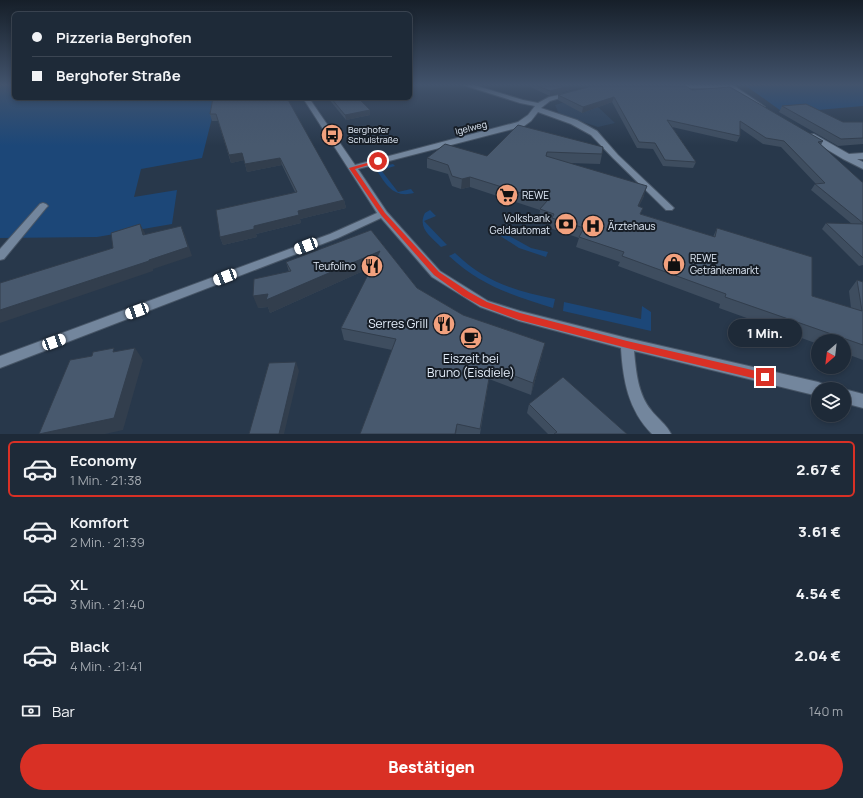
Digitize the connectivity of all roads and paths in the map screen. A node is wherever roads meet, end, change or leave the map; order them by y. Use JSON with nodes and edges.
{"nodes":[{"id":1,"x":311,"y":105,"type":"edge"},
{"id":2,"x":532,"y":105,"type":"edge"},
{"id":3,"x":540,"y":105,"type":"edge"},
{"id":4,"x":759,"y":105,"type":"edge"},
{"id":5,"x":538,"y":107,"type":"junction"},
{"id":6,"x":767,"y":110,"type":"edge"},
{"id":7,"x":806,"y":133,"type":"edge"},
{"id":8,"x":863,"y":156,"type":"edge"},
{"id":9,"x":846,"y":157,"type":"junction"},
{"id":10,"x":863,"y":166,"type":"edge"},
{"id":11,"x":352,"y":168,"type":"junction"},
{"id":12,"x":44,"y":206,"type":"dead end"},
{"id":13,"x":669,"y":208,"type":"dead end"},
{"id":14,"x":383,"y":214,"type":"junction"},
{"id":15,"x":0,"y":256,"type":"edge"},
{"id":16,"x":627,"y":344,"type":"junction"},
{"id":17,"x":0,"y":362,"type":"edge"},
{"id":18,"x":811,"y":387,"type":"edge"},
{"id":19,"x":851,"y":397,"type":"edge"},
{"id":20,"x":863,"y":400,"type":"edge"},
{"id":21,"x":663,"y":434,"type":"edge"}],
"edges":[{"from":1,"to":11,"type":"street"},
{"from":2,"to":5,"type":"street"},
{"from":3,"to":5,"type":"street","name":"Igelweg"},
{"from":4,"to":6,"type":"street"},
{"from":5,"to":11,"type":"street","name":"Igelweg"},
{"from":5,"to":13,"type":"street"},
{"from":7,"to":9,"type":"street"},
{"from":8,"to":9,"type":"street"},
{"from":9,"to":10,"type":"street"},
{"from":11,"to":14,"type":"street"},
{"from":12,"to":15,"type":"street"},
{"from":14,"to":16,"type":"street"},
{"from":14,"to":17,"type":"street"},
{"from":16,"to":18,"type":"street"},
{"from":16,"to":21,"type":"street"},
{"from":19,"to":20,"type":"street"}]}
